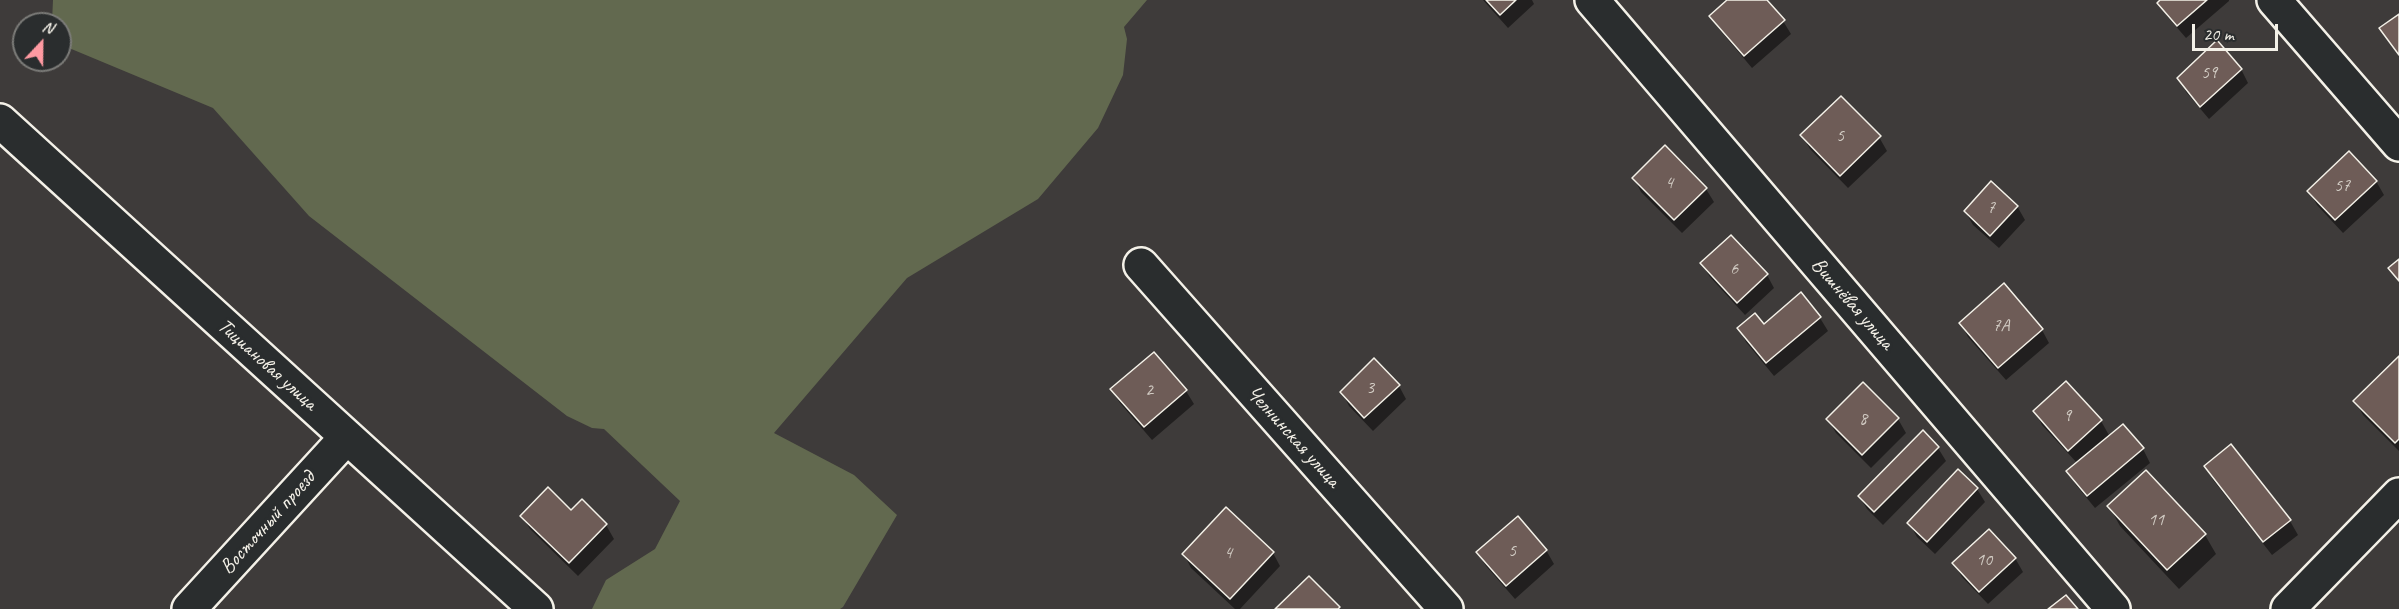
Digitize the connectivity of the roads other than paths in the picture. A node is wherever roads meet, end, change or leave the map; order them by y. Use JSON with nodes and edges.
{"nodes":[{"id":1,"x":1592,"y":0,"type":"edge"},
{"id":2,"x":2274,"y":0,"type":"edge"},
{"id":3,"x":0,"y":121,"type":"edge"},
{"id":4,"x":2399,"y":144,"type":"edge"},
{"id":5,"x":1141,"y":266,"type":"dead end"},
{"id":6,"x":346,"y":438,"type":"junction"},
{"id":7,"x":2399,"y":495,"type":"edge"},
{"id":8,"x":189,"y":609,"type":"edge"},
{"id":9,"x":536,"y":609,"type":"edge"},
{"id":10,"x":1446,"y":609,"type":"edge"},
{"id":11,"x":2113,"y":609,"type":"edge"},
{"id":12,"x":2288,"y":609,"type":"edge"}],
"edges":[{"from":1,"to":11,"type":"street","name":"Вишнёвая улица"},
{"from":2,"to":4,"type":"street"},
{"from":3,"to":6,"type":"street","name":"Тициановая улица"},
{"from":5,"to":10,"type":"street","name":"Челнинская улица"},
{"from":6,"to":8,"type":"street","name":"Восточный проезд"},
{"from":6,"to":9,"type":"street","name":"Тициановая улица"},
{"from":7,"to":12,"type":"street"}]}
